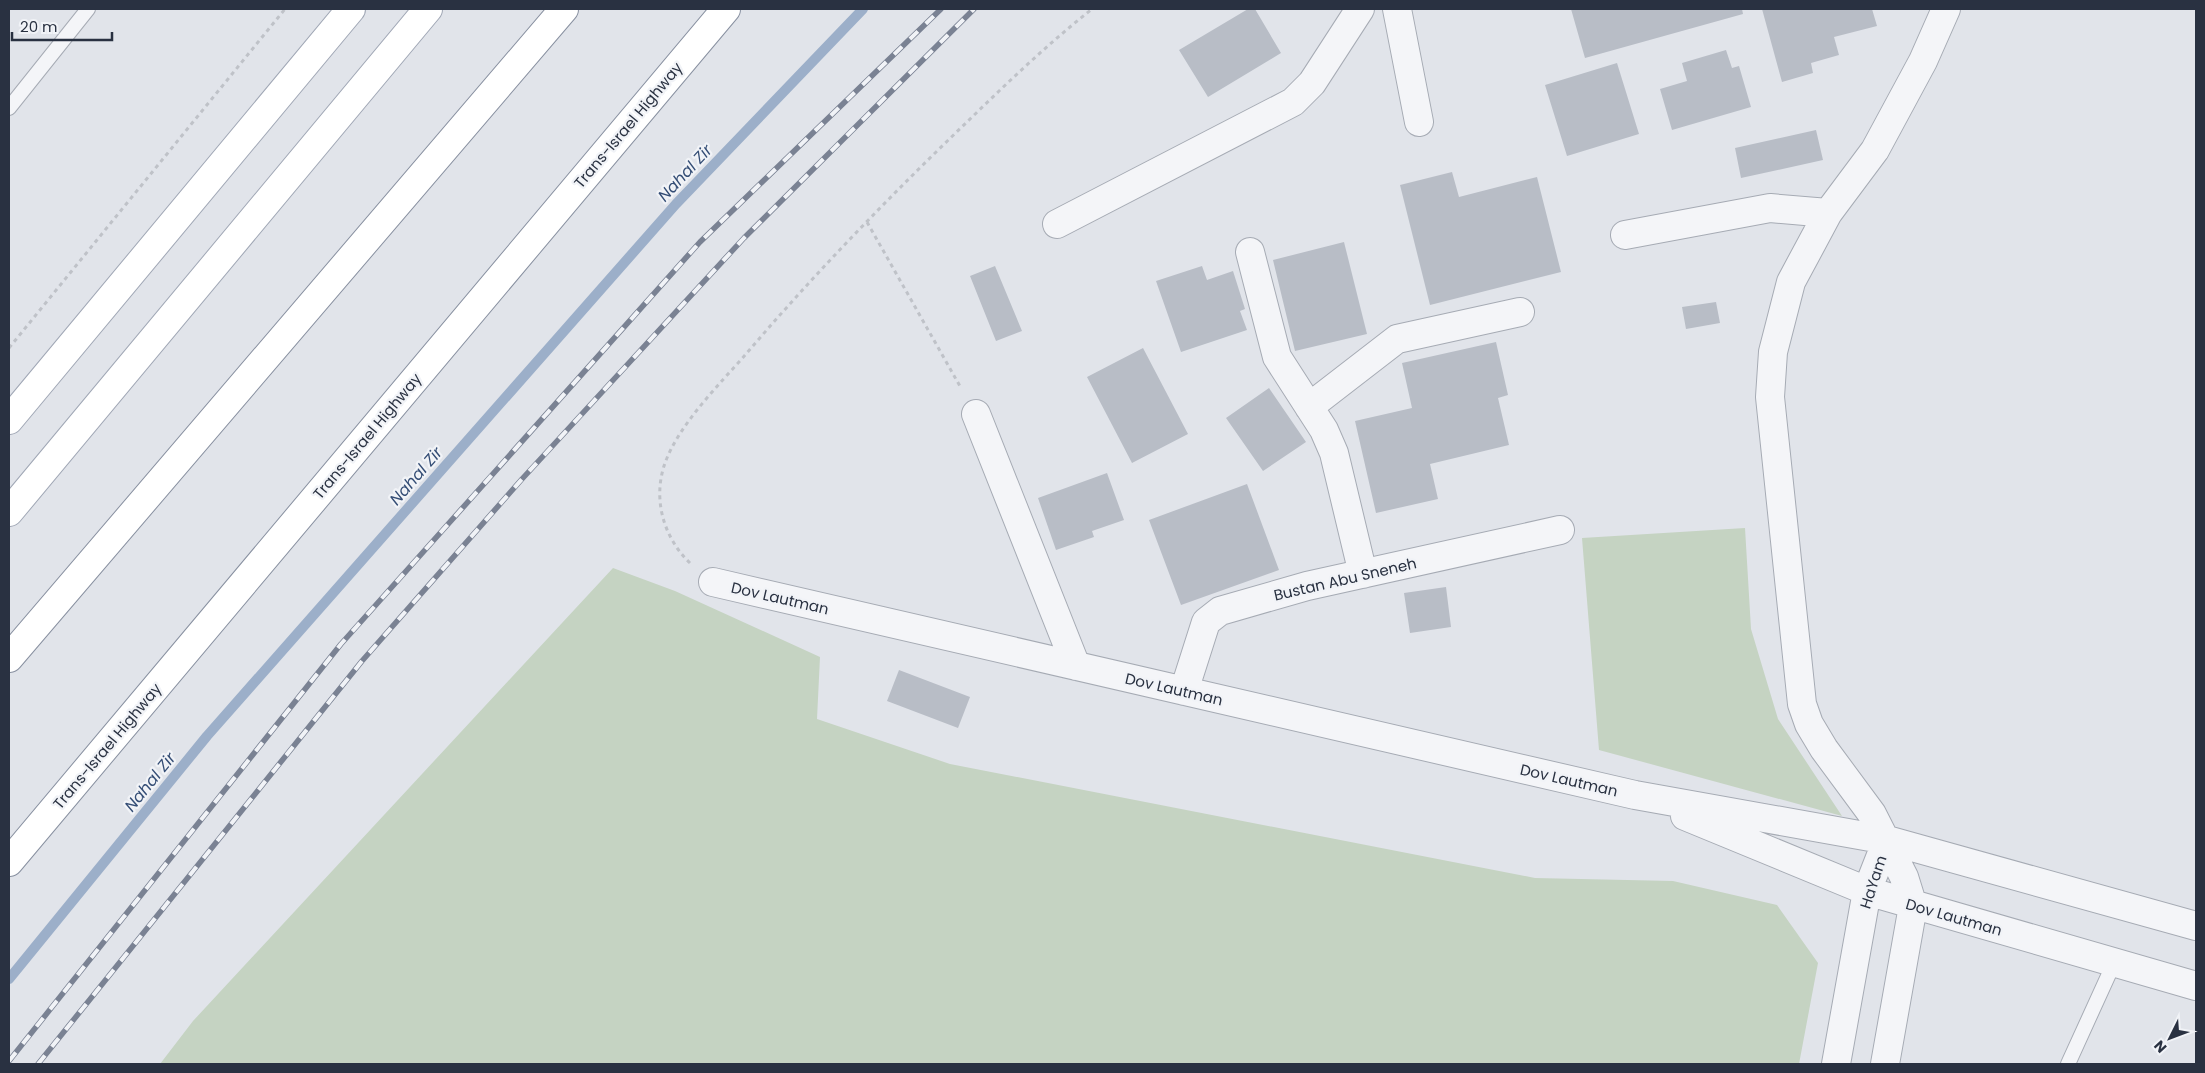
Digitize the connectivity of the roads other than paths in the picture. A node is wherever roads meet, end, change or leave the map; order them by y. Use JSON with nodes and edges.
{"nodes":[{"id":1,"x":88,"y":9,"type":"edge"},
{"id":2,"x":351,"y":9,"type":"edge"},
{"id":3,"x":428,"y":9,"type":"edge"},
{"id":4,"x":564,"y":9,"type":"edge"},
{"id":5,"x":726,"y":9,"type":"edge"},
{"id":6,"x":1360,"y":9,"type":"edge"},
{"id":7,"x":1398,"y":9,"type":"edge"},
{"id":8,"x":1946,"y":9,"type":"edge"},
{"id":9,"x":9,"y":108,"type":"edge"},
{"id":10,"x":1419,"y":122,"type":"dead end"},
{"id":11,"x":1828,"y":213,"type":"junction"},
{"id":12,"x":1057,"y":224,"type":"dead end"},
{"id":13,"x":1625,"y":235,"type":"dead end"},
{"id":14,"x":1250,"y":252,"type":"dead end"},
{"id":15,"x":1520,"y":312,"type":"dead end"},
{"id":16,"x":1309,"y":407,"type":"junction"},
{"id":17,"x":976,"y":414,"type":"road end"},
{"id":18,"x":9,"y":420,"type":"edge"},
{"id":19,"x":9,"y":512,"type":"edge"},
{"id":20,"x":1560,"y":530,"type":"dead end"},
{"id":21,"x":1364,"y":574,"type":"junction"},
{"id":22,"x":713,"y":582,"type":"road end"},
{"id":23,"x":9,"y":658,"type":"edge"},
{"id":24,"x":1076,"y":666,"type":"junction"},
{"id":25,"x":1184,"y":691,"type":"junction"},
{"id":26,"x":1635,"y":796,"type":"junction"},
{"id":27,"x":1887,"y":840,"type":"junction"},
{"id":28,"x":9,"y":862,"type":"edge"},
{"id":29,"x":1866,"y":891,"type":"junction"},
{"id":30,"x":1914,"y":906,"type":"junction"},
{"id":31,"x":2196,"y":926,"type":"edge"},
{"id":32,"x":2114,"y":963,"type":"junction"},
{"id":33,"x":2196,"y":986,"type":"edge"},
{"id":34,"x":1836,"y":1064,"type":"edge"},
{"id":35,"x":1885,"y":1064,"type":"edge"},
{"id":36,"x":2068,"y":1064,"type":"edge"}],
"edges":[{"from":1,"to":9,"type":"lane"},
{"from":2,"to":18,"type":"main road"},
{"from":3,"to":19,"type":"main road"},
{"from":4,"to":23,"type":"main road"},
{"from":5,"to":28,"type":"main road","name":"Trans-Israel Highway"},
{"from":6,"to":12,"type":"street"},
{"from":7,"to":10,"type":"street"},
{"from":8,"to":11,"type":"street"},
{"from":11,"to":13,"type":"street"},
{"from":11,"to":27,"type":"street"},
{"from":14,"to":16,"type":"street"},
{"from":15,"to":16,"type":"street"},
{"from":16,"to":21,"type":"street"},
{"from":17,"to":24,"type":"street"},
{"from":20,"to":21,"type":"street","name":"Bustan Abu Sneneh"},
{"from":21,"to":25,"type":"street","name":"Bustan Abu Sneneh"},
{"from":22,"to":24,"type":"street","name":"Dov Lautman"},
{"from":24,"to":25,"type":"street","name":"Dov Lautman"},
{"from":25,"to":26,"type":"street","name":"Dov Lautman"},
{"from":26,"to":27,"type":"street","name":"Dov Lautman"},
{"from":26,"to":29,"type":"street","name":"Dov Lautman"},
{"from":27,"to":29,"type":"street","name":"HaYam"},
{"from":27,"to":30,"type":"street","name":"HaYam"},
{"from":27,"to":31,"type":"street","name":"Dov Lautman"},
{"from":29,"to":30,"type":"street","name":"Dov Lautman"},
{"from":29,"to":34,"type":"street","name":"HaYam"},
{"from":30,"to":32,"type":"street","name":"Dov Lautman"},
{"from":30,"to":35,"type":"street","name":"HaYam"},
{"from":32,"to":33,"type":"street","name":"Dov Lautman"},
{"from":32,"to":36,"type":"lane"}]}
